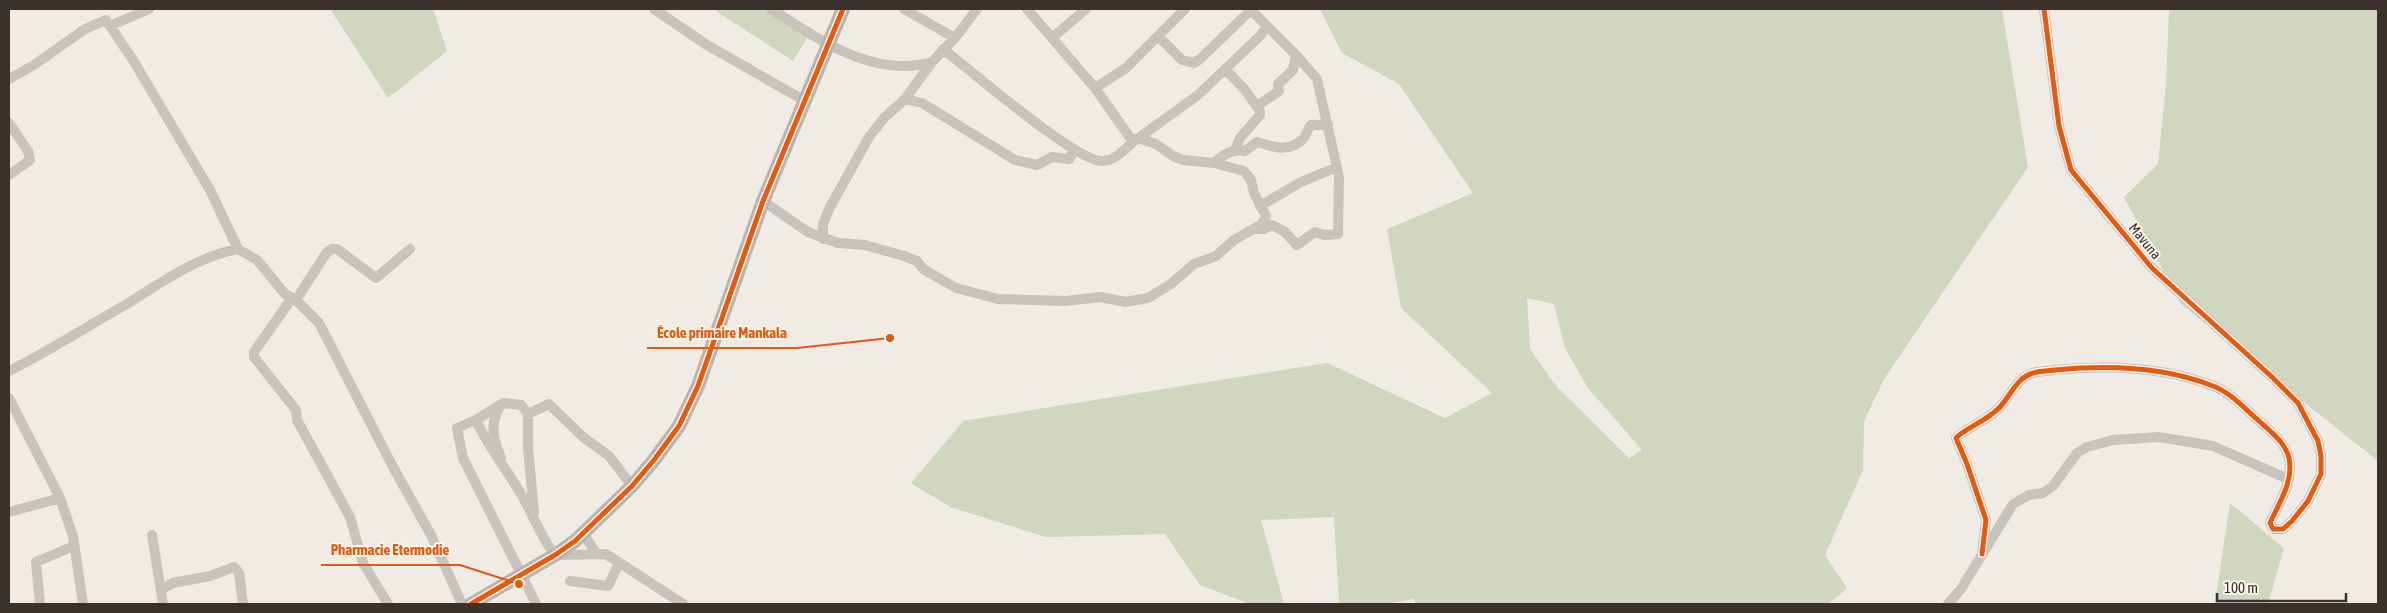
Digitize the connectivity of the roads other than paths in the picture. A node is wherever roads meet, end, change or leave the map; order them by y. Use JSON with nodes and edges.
{"nodes":[{"id":1,"x":149,"y":9,"type":"edge"},
{"id":2,"x":654,"y":9,"type":"edge"},
{"id":3,"x":771,"y":9,"type":"edge"},
{"id":4,"x":844,"y":9,"type":"edge"},
{"id":5,"x":904,"y":9,"type":"edge"},
{"id":6,"x":978,"y":9,"type":"edge"},
{"id":7,"x":1027,"y":9,"type":"edge"},
{"id":8,"x":1086,"y":9,"type":"edge"},
{"id":9,"x":1185,"y":9,"type":"edge"},
{"id":10,"x":1251,"y":9,"type":"edge"},
{"id":11,"x":2044,"y":9,"type":"edge"},
{"id":12,"x":110,"y":26,"type":"junction"},
{"id":13,"x":1267,"y":26,"type":"junction"},
{"id":14,"x":1159,"y":37,"type":"junction"},
{"id":15,"x":955,"y":38,"type":"junction"},
{"id":16,"x":1052,"y":38,"type":"junction"},
{"id":17,"x":830,"y":46,"type":"junction"},
{"id":18,"x":943,"y":49,"type":"junction"},
{"id":19,"x":1296,"y":54,"type":"junction"},
{"id":20,"x":932,"y":62,"type":"junction"},
{"id":21,"x":1225,"y":69,"type":"junction"},
{"id":22,"x":11,"y":78,"type":"edge"},
{"id":23,"x":9,"y":87,"type":"edge"},
{"id":24,"x":1095,"y":88,"type":"junction"},
{"id":25,"x":905,"y":99,"type":"junction"},
{"id":26,"x":805,"y":101,"type":"junction"},
{"id":27,"x":1257,"y":106,"type":"junction"},
{"id":28,"x":9,"y":123,"type":"edge"},
{"id":29,"x":1328,"y":125,"type":"junction"},
{"id":30,"x":1136,"y":140,"type":"junction"},
{"id":31,"x":1235,"y":150,"type":"junction"},
{"id":32,"x":1074,"y":151,"type":"junction"},
{"id":33,"x":1214,"y":163,"type":"junction"},
{"id":34,"x":1337,"y":167,"type":"junction"},
{"id":35,"x":9,"y":175,"type":"edge"},
{"id":36,"x":763,"y":201,"type":"junction"},
{"id":37,"x":1260,"y":206,"type":"junction"},
{"id":38,"x":1249,"y":230,"type":"junction"},
{"id":39,"x":823,"y":239,"type":"junction"},
{"id":40,"x":238,"y":249,"type":"junction"},
{"id":41,"x":410,"y":249,"type":"dead end"},
{"id":42,"x":294,"y":299,"type":"junction"},
{"id":43,"x":9,"y":371,"type":"edge"},
{"id":44,"x":9,"y":398,"type":"edge"},
{"id":45,"x":503,"y":403,"type":"junction"},
{"id":46,"x":528,"y":414,"type":"junction"},
{"id":47,"x":476,"y":420,"type":"junction"},
{"id":48,"x":508,"y":474,"type":"junction"},
{"id":49,"x":2288,"y":479,"type":"junction"},
{"id":50,"x":632,"y":486,"type":"junction"},
{"id":51,"x":60,"y":498,"type":"junction"},
{"id":52,"x":9,"y":512,"type":"edge"},
{"id":53,"x":534,"y":519,"type":"junction"},
{"id":54,"x":583,"y":533,"type":"junction"},
{"id":55,"x":152,"y":535,"type":"dead end"},
{"id":56,"x":74,"y":546,"type":"junction"},
{"id":57,"x":596,"y":553,"type":"junction"},
{"id":58,"x":1982,"y":554,"type":"junction"},
{"id":59,"x":555,"y":555,"type":"junction"},
{"id":60,"x":619,"y":563,"type":"junction"},
{"id":61,"x":522,"y":574,"type":"junction"},
{"id":62,"x":570,"y":580,"type":"dead end"},
{"id":63,"x":161,"y":590,"type":"junction"},
{"id":64,"x":678,"y":603,"type":"edge"},
{"id":65,"x":40,"y":604,"type":"edge"},
{"id":66,"x":83,"y":604,"type":"edge"},
{"id":67,"x":163,"y":604,"type":"edge"},
{"id":68,"x":243,"y":604,"type":"edge"},
{"id":69,"x":388,"y":604,"type":"edge"},
{"id":70,"x":462,"y":604,"type":"edge"},
{"id":71,"x":471,"y":604,"type":"edge"},
{"id":72,"x":536,"y":604,"type":"edge"},
{"id":73,"x":1948,"y":604,"type":"edge"}],
"edges":[{"from":1,"to":12,"type":"street"},
{"from":2,"to":26,"type":"street"},
{"from":3,"to":17,"type":"street"},
{"from":4,"to":17,"type":"street"},
{"from":5,"to":15,"type":"street"},
{"from":6,"to":15,"type":"street"},
{"from":7,"to":16,"type":"street"},
{"from":8,"to":16,"type":"street"},
{"from":9,"to":14,"type":"street"},
{"from":10,"to":13,"type":"street"},
{"from":10,"to":14,"type":"street"},
{"from":11,"to":49,"type":"street","name":"Mavuna"},
{"from":12,"to":22,"type":"street"},
{"from":12,"to":40,"type":"street"},
{"from":13,"to":19,"type":"street"},
{"from":13,"to":21,"type":"street"},
{"from":14,"to":24,"type":"street"},
{"from":15,"to":18,"type":"street"},
{"from":16,"to":24,"type":"street"},
{"from":17,"to":20,"type":"street"},
{"from":17,"to":26,"type":"street"},
{"from":18,"to":20,"type":"street"},
{"from":18,"to":32,"type":"street"},
{"from":19,"to":27,"type":"street"},
{"from":19,"to":29,"type":"street"},
{"from":20,"to":25,"type":"street"},
{"from":21,"to":27,"type":"street"},
{"from":21,"to":30,"type":"street"},
{"from":22,"to":23,"type":"street"},
{"from":24,"to":30,"type":"street"},
{"from":25,"to":32,"type":"street"},
{"from":25,"to":39,"type":"street"},
{"from":26,"to":36,"type":"street"},
{"from":27,"to":31,"type":"street"},
{"from":28,"to":35,"type":"street"},
{"from":29,"to":31,"type":"street"},
{"from":29,"to":34,"type":"street"},
{"from":30,"to":32,"type":"street"},
{"from":30,"to":33,"type":"street"},
{"from":31,"to":33,"type":"street"},
{"from":33,"to":37,"type":"street"},
{"from":34,"to":37,"type":"street"},
{"from":34,"to":38,"type":"street"},
{"from":36,"to":39,"type":"street"},
{"from":36,"to":50,"type":"street"},
{"from":37,"to":38,"type":"street"},
{"from":38,"to":39,"type":"street"},
{"from":40,"to":42,"type":"street"},
{"from":40,"to":43,"type":"street"},
{"from":41,"to":42,"type":"street"},
{"from":42,"to":69,"type":"street"},
{"from":42,"to":70,"type":"street"},
{"from":44,"to":51,"type":"street"},
{"from":45,"to":46,"type":"street"},
{"from":45,"to":47,"type":"street"},
{"from":45,"to":48,"type":"street"},
{"from":46,"to":50,"type":"street"},
{"from":46,"to":53,"type":"street"},
{"from":47,"to":48,"type":"street"},
{"from":47,"to":61,"type":"street"},
{"from":48,"to":53,"type":"street"},
{"from":49,"to":58,"type":"street"},
{"from":49,"to":58,"type":"street"},
{"from":50,"to":54,"type":"street"},
{"from":51,"to":52,"type":"street"},
{"from":51,"to":56,"type":"street"},
{"from":53,"to":59,"type":"street"},
{"from":54,"to":57,"type":"street"},
{"from":54,"to":59,"type":"street"},
{"from":55,"to":63,"type":"street"},
{"from":56,"to":65,"type":"street"},
{"from":56,"to":66,"type":"street"},
{"from":57,"to":59,"type":"street"},
{"from":57,"to":60,"type":"street"},
{"from":58,"to":73,"type":"street"},
{"from":59,"to":61,"type":"street"},
{"from":60,"to":62,"type":"street"},
{"from":60,"to":64,"type":"street"},
{"from":61,"to":71,"type":"street"},
{"from":61,"to":72,"type":"street"},
{"from":63,"to":67,"type":"street"},
{"from":63,"to":68,"type":"street"}]}
